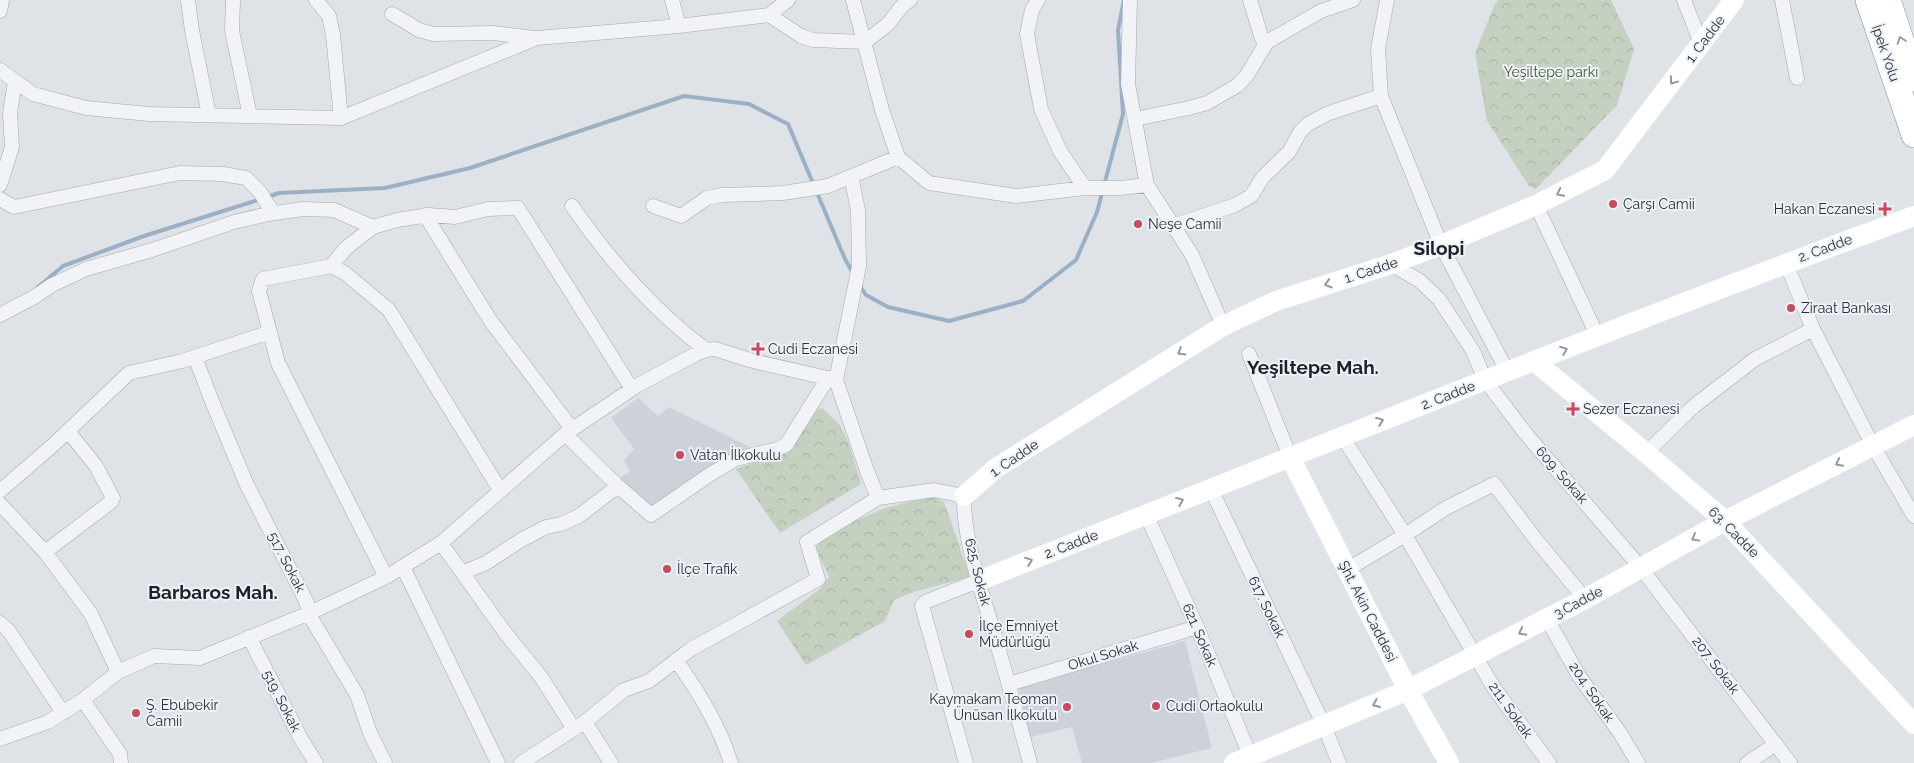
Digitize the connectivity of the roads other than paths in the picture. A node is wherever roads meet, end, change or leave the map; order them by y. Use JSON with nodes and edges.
{"nodes":[{"id":1,"x":2,"y":0,"type":"edge"},
{"id":2,"x":188,"y":0,"type":"edge"},
{"id":3,"x":233,"y":0,"type":"edge"},
{"id":4,"x":316,"y":0,"type":"edge"},
{"id":5,"x":672,"y":0,"type":"edge"},
{"id":6,"x":788,"y":0,"type":"edge"},
{"id":7,"x":854,"y":0,"type":"edge"},
{"id":8,"x":910,"y":0,"type":"edge"},
{"id":9,"x":1038,"y":0,"type":"edge"},
{"id":10,"x":1130,"y":0,"type":"edge"},
{"id":11,"x":1250,"y":0,"type":"edge"},
{"id":12,"x":1353,"y":0,"type":"edge"},
{"id":13,"x":1387,"y":0,"type":"edge"},
{"id":14,"x":1684,"y":0,"type":"edge"},
{"id":15,"x":1734,"y":0,"type":"edge"},
{"id":16,"x":1782,"y":0,"type":"edge"},
{"id":17,"x":1868,"y":0,"type":"edge"},
{"id":18,"x":1888,"y":0,"type":"edge"},
{"id":19,"x":0,"y":11,"type":"edge"},
{"id":20,"x":392,"y":14,"type":"dead end"},
{"id":21,"x":769,"y":15,"type":"junction"},
{"id":22,"x":679,"y":26,"type":"junction"},
{"id":23,"x":537,"y":38,"type":"junction"},
{"id":24,"x":865,"y":42,"type":"junction"},
{"id":25,"x":1267,"y":42,"type":"junction"},
{"id":26,"x":1701,"y":44,"type":"junction"},
{"id":27,"x":0,"y":70,"type":"edge"},
{"id":28,"x":1797,"y":78,"type":"dead end"},
{"id":29,"x":1914,"y":79,"type":"edge"},
{"id":30,"x":15,"y":81,"type":"junction"},
{"id":31,"x":1381,"y":96,"type":"junction"},
{"id":32,"x":209,"y":115,"type":"junction"},
{"id":33,"x":250,"y":116,"type":"junction"},
{"id":34,"x":341,"y":118,"type":"junction"},
{"id":35,"x":1134,"y":119,"type":"junction"},
{"id":36,"x":1914,"y":135,"type":"edge"},
{"id":37,"x":898,"y":157,"type":"junction"},
{"id":38,"x":851,"y":176,"type":"junction"},
{"id":39,"x":0,"y":185,"type":"edge"},
{"id":40,"x":1147,"y":185,"type":"junction"},
{"id":41,"x":1085,"y":188,"type":"junction"},
{"id":42,"x":0,"y":199,"type":"edge"},
{"id":43,"x":1536,"y":205,"type":"junction"},
{"id":44,"x":572,"y":206,"type":"dead end"},
{"id":45,"x":653,"y":206,"type":"dead end"},
{"id":46,"x":273,"y":213,"type":"junction"},
{"id":47,"x":425,"y":216,"type":"junction"},
{"id":48,"x":1914,"y":216,"type":"edge"},
{"id":49,"x":1173,"y":226,"type":"junction"},
{"id":50,"x":373,"y":227,"type":"junction"},
{"id":51,"x":1441,"y":245,"type":"junction"},
{"id":52,"x":1786,"y":263,"type":"junction"},
{"id":53,"x":1391,"y":264,"type":"junction"},
{"id":54,"x":331,"y":266,"type":"junction"},
{"id":55,"x":0,"y":315,"type":"edge"},
{"id":56,"x":1223,"y":326,"type":"junction"},
{"id":57,"x":1813,"y":329,"type":"junction"},
{"id":58,"x":270,"y":332,"type":"junction"},
{"id":59,"x":1598,"y":337,"type":"junction"},
{"id":60,"x":706,"y":350,"type":"junction"},
{"id":61,"x":1249,"y":354,"type":"dead end"},
{"id":62,"x":195,"y":357,"type":"junction"},
{"id":63,"x":1534,"y":361,"type":"junction"},
{"id":64,"x":1507,"y":371,"type":"junction"},
{"id":65,"x":832,"y":379,"type":"junction"},
{"id":66,"x":1485,"y":380,"type":"junction"},
{"id":67,"x":632,"y":389,"type":"junction"},
{"id":68,"x":1914,"y":425,"type":"edge"},
{"id":69,"x":68,"y":431,"type":"junction"},
{"id":70,"x":569,"y":432,"type":"junction"},
{"id":71,"x":1342,"y":436,"type":"junction"},
{"id":72,"x":1873,"y":446,"type":"junction"},
{"id":73,"x":1646,"y":453,"type":"junction"},
{"id":74,"x":1290,"y":457,"type":"junction"},
{"id":75,"x":618,"y":486,"type":"junction"},
{"id":76,"x":1210,"y":489,"type":"junction"},
{"id":77,"x":500,"y":490,"type":"junction"},
{"id":78,"x":0,"y":491,"type":"edge"},
{"id":79,"x":964,"y":496,"type":"junction"},
{"id":80,"x":878,"y":498,"type":"junction"},
{"id":81,"x":0,"y":504,"type":"edge"},
{"id":82,"x":1146,"y":514,"type":"junction"},
{"id":83,"x":1914,"y":516,"type":"edge"},
{"id":84,"x":1725,"y":521,"type":"junction"},
{"id":85,"x":1405,"y":536,"type":"junction"},
{"id":86,"x":441,"y":543,"type":"junction"},
{"id":87,"x":45,"y":552,"type":"junction"},
{"id":88,"x":403,"y":566,"type":"junction"},
{"id":89,"x":1642,"y":568,"type":"junction"},
{"id":90,"x":1348,"y":569,"type":"junction"},
{"id":91,"x":464,"y":572,"type":"junction"},
{"id":92,"x":386,"y":577,"type":"junction"},
{"id":93,"x":981,"y":579,"type":"junction"},
{"id":94,"x":1585,"y":599,"type":"junction"},
{"id":95,"x":308,"y":613,"type":"junction"},
{"id":96,"x":1547,"y":619,"type":"junction"},
{"id":97,"x":0,"y":623,"type":"edge"},
{"id":98,"x":1197,"y":627,"type":"junction"},
{"id":99,"x":249,"y":637,"type":"junction"},
{"id":100,"x":1476,"y":656,"type":"junction"},
{"id":101,"x":676,"y":660,"type":"junction"},
{"id":102,"x":118,"y":672,"type":"junction"},
{"id":103,"x":1010,"y":684,"type":"junction"},
{"id":104,"x":1408,"y":690,"type":"junction"},
{"id":105,"x":83,"y":700,"type":"junction"},
{"id":106,"x":63,"y":713,"type":"junction"},
{"id":107,"x":1914,"y":724,"type":"edge"},
{"id":108,"x":579,"y":726,"type":"junction"},
{"id":109,"x":1324,"y":726,"type":"junction"},
{"id":110,"x":0,"y":739,"type":"edge"},
{"id":111,"x":1776,"y":744,"type":"junction"},
{"id":112,"x":1246,"y":761,"type":"edge"},
{"id":113,"x":122,"y":763,"type":"edge"},
{"id":114,"x":316,"y":763,"type":"edge"},
{"id":115,"x":385,"y":763,"type":"edge"},
{"id":116,"x":498,"y":763,"type":"edge"},
{"id":117,"x":521,"y":763,"type":"edge"},
{"id":118,"x":612,"y":763,"type":"edge"},
{"id":119,"x":731,"y":763,"type":"edge"},
{"id":120,"x":966,"y":763,"type":"edge"},
{"id":121,"x":1030,"y":763,"type":"edge"},
{"id":122,"x":1339,"y":763,"type":"edge"},
{"id":123,"x":1449,"y":763,"type":"edge"},
{"id":124,"x":1549,"y":763,"type":"edge"},
{"id":125,"x":1638,"y":763,"type":"edge"},
{"id":126,"x":1747,"y":763,"type":"edge"},
{"id":127,"x":1790,"y":763,"type":"edge"}],
"edges":[{"from":1,"to":19,"type":"street"},
{"from":2,"to":32,"type":"street"},
{"from":3,"to":33,"type":"street"},
{"from":4,"to":34,"type":"street"},
{"from":5,"to":22,"type":"street"},
{"from":6,"to":21,"type":"street"},
{"from":7,"to":24,"type":"street"},
{"from":8,"to":24,"type":"street"},
{"from":9,"to":41,"type":"street"},
{"from":10,"to":35,"type":"street"},
{"from":11,"to":25,"type":"street"},
{"from":12,"to":25,"type":"street"},
{"from":13,"to":31,"type":"street"},
{"from":14,"to":26,"type":"street"},
{"from":15,"to":26,"type":"street","name":"1. Cadde"},
{"from":16,"to":28,"type":"street"},
{"from":17,"to":36,"type":"highway","name":"İpek Yolu"},
{"from":29,"to":18,"type":"highway","one_way":true},
{"from":20,"to":23,"type":"street"},
{"from":21,"to":22,"type":"street"},
{"from":21,"to":24,"type":"street"},
{"from":22,"to":23,"type":"street"},
{"from":23,"to":34,"type":"street"},
{"from":24,"to":37,"type":"street"},
{"from":25,"to":35,"type":"street"},
{"from":26,"to":43,"type":"street","name":"1. Cadde","one_way":true},
{"from":27,"to":30,"type":"street"},
{"from":30,"to":32,"type":"street"},
{"from":30,"to":39,"type":"street"},
{"from":31,"to":49,"type":"street"},
{"from":31,"to":51,"type":"street"},
{"from":32,"to":33,"type":"street"},
{"from":33,"to":34,"type":"street"},
{"from":35,"to":40,"type":"street"},
{"from":37,"to":38,"type":"street"},
{"from":37,"to":41,"type":"street"},
{"from":38,"to":45,"type":"street"},
{"from":38,"to":65,"type":"street"},
{"from":40,"to":41,"type":"street"},
{"from":40,"to":49,"type":"street"},
{"from":42,"to":46,"type":"street"},
{"from":43,"to":51,"type":"street","name":"1. Cadde"},
{"from":43,"to":59,"type":"street"},
{"from":44,"to":60,"type":"street"},
{"from":46,"to":50,"type":"street"},
{"from":46,"to":55,"type":"street"},
{"from":47,"to":50,"type":"street"},
{"from":47,"to":67,"type":"street"},
{"from":47,"to":70,"type":"street"},
{"from":48,"to":52,"type":"street","name":"2. Cadde"},
{"from":49,"to":56,"type":"street"},
{"from":50,"to":54,"type":"street"},
{"from":51,"to":53,"type":"street","name":"1. Cadde"},
{"from":51,"to":64,"type":"street"},
{"from":52,"to":57,"type":"street"},
{"from":52,"to":59,"type":"street","name":"2. Cadde"},
{"from":53,"to":56,"type":"street","name":"1. Cadde","one_way":true},
{"from":53,"to":66,"type":"street","name":"609. Sokak"},
{"from":54,"to":58,"type":"street"},
{"from":54,"to":77,"type":"street"},
{"from":56,"to":79,"type":"street","name":"1. Cadde","one_way":true},
{"from":57,"to":72,"type":"street"},
{"from":57,"to":73,"type":"street"},
{"from":58,"to":62,"type":"street"},
{"from":58,"to":92,"type":"street"},
{"from":63,"to":59,"type":"street","name":"2. Cadde","one_way":true},
{"from":60,"to":65,"type":"street"},
{"from":60,"to":67,"type":"street"},
{"from":61,"to":74,"type":"street"},
{"from":62,"to":69,"type":"street"},
{"from":62,"to":95,"type":"street","name":"517. Sokak"},
{"from":63,"to":64,"type":"street","name":"2. Cadde"},
{"from":63,"to":73,"type":"street","name":"63. Cadde"},
{"from":64,"to":66,"type":"street","name":"2. Cadde"},
{"from":65,"to":75,"type":"street"},
{"from":65,"to":80,"type":"street"},
{"from":71,"to":66,"type":"street","name":"2. Cadde","one_way":true},
{"from":66,"to":89,"type":"street","name":"609. Sokak"},
{"from":67,"to":70,"type":"street"},
{"from":68,"to":72,"type":"street","name":"3.Cadde"},
{"from":69,"to":78,"type":"street"},
{"from":69,"to":87,"type":"street"},
{"from":70,"to":75,"type":"street"},
{"from":70,"to":77,"type":"street"},
{"from":71,"to":74,"type":"street","name":"2. Cadde"},
{"from":71,"to":85,"type":"street","name":"211. Sokak"},
{"from":72,"to":83,"type":"street"},
{"from":72,"to":84,"type":"street","name":"3.Cadde","one_way":true},
{"from":73,"to":84,"type":"street","name":"63. Cadde"},
{"from":74,"to":76,"type":"street","name":"2. Cadde"},
{"from":74,"to":90,"type":"street","name":"Şht. Akin Caddesi"},
{"from":75,"to":91,"type":"street"},
{"from":82,"to":76,"type":"street","name":"2. Cadde","one_way":true},
{"from":76,"to":109,"type":"street","name":"617. Sokak"},
{"from":77,"to":86,"type":"street"},
{"from":79,"to":80,"type":"street"},
{"from":79,"to":93,"type":"street","name":"625. Sokak"},
{"from":80,"to":101,"type":"street"},
{"from":81,"to":87,"type":"street"},
{"from":93,"to":82,"type":"street","name":"2. Cadde","one_way":true},
{"from":82,"to":98,"type":"street","name":"621. Sokak"},
{"from":84,"to":89,"type":"street","name":"3.Cadde","one_way":true},
{"from":84,"to":107,"type":"street","name":"63. Cadde"},
{"from":85,"to":90,"type":"street"},
{"from":85,"to":94,"type":"street"},
{"from":85,"to":100,"type":"street","name":"211. Sokak"},
{"from":86,"to":88,"type":"street"},
{"from":86,"to":91,"type":"street"},
{"from":87,"to":102,"type":"street"},
{"from":88,"to":92,"type":"street"},
{"from":88,"to":116,"type":"street"},
{"from":89,"to":94,"type":"street","name":"3.Cadde"},
{"from":89,"to":111,"type":"street","name":"207. Sokak"},
{"from":90,"to":104,"type":"street","name":"Şht. Akin Caddesi"},
{"from":91,"to":108,"type":"street"},
{"from":92,"to":95,"type":"street"},
{"from":93,"to":103,"type":"street","name":"625. Sokak"},
{"from":93,"to":120,"type":"street"},
{"from":94,"to":96,"type":"street","name":"3.Cadde"},
{"from":95,"to":99,"type":"street"},
{"from":95,"to":115,"type":"street","name":"517. Sokak"},
{"from":96,"to":100,"type":"street","name":"3.Cadde","one_way":true},
{"from":96,"to":125,"type":"street","name":"204. Sokak"},
{"from":97,"to":106,"type":"street"},
{"from":98,"to":103,"type":"street","name":"Okul Sokak"},
{"from":98,"to":112,"type":"street","name":"621. Sokak"},
{"from":99,"to":102,"type":"street"},
{"from":99,"to":114,"type":"street","name":"519. Sokak"},
{"from":100,"to":104,"type":"street","name":"3.Cadde"},
{"from":100,"to":124,"type":"street","name":"211. Sokak"},
{"from":101,"to":108,"type":"street"},
{"from":101,"to":119,"type":"street"},
{"from":102,"to":105,"type":"street"},
{"from":103,"to":121,"type":"street","name":"625. Sokak"},
{"from":104,"to":109,"type":"street","name":"3.Cadde","one_way":true},
{"from":104,"to":123,"type":"street","name":"Şht. Akin Caddesi"},
{"from":105,"to":106,"type":"street"},
{"from":105,"to":113,"type":"street"},
{"from":106,"to":110,"type":"street"},
{"from":108,"to":117,"type":"street"},
{"from":108,"to":118,"type":"street"},
{"from":109,"to":112,"type":"street","name":"3.Cadde"},
{"from":109,"to":122,"type":"street","name":"617. Sokak"},
{"from":111,"to":126,"type":"street"},
{"from":111,"to":127,"type":"street","name":"207. Sokak"}]}
